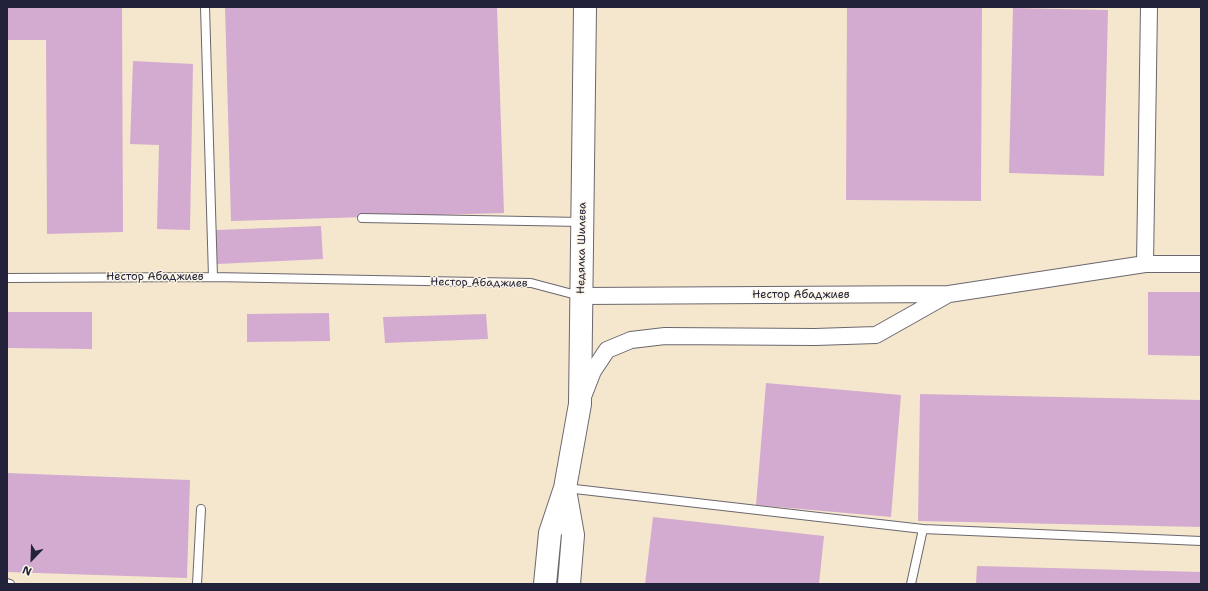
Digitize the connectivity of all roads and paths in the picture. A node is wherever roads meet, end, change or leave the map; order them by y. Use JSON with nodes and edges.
{"nodes":[{"id":1,"x":205,"y":7,"type":"edge"},
{"id":2,"x":585,"y":7,"type":"edge"},
{"id":3,"x":1149,"y":7,"type":"edge"},
{"id":4,"x":362,"y":218,"type":"dead end"},
{"id":5,"x":583,"y":222,"type":"junction"},
{"id":6,"x":1145,"y":264,"type":"junction"},
{"id":7,"x":1201,"y":264,"type":"edge"},
{"id":8,"x":213,"y":277,"type":"junction"},
{"id":9,"x":7,"y":278,"type":"edge"},
{"id":10,"x":949,"y":294,"type":"junction"},
{"id":11,"x":581,"y":296,"type":"junction"},
{"id":12,"x":580,"y":404,"type":"junction"},
{"id":13,"x":565,"y":488,"type":"junction"},
{"id":14,"x":201,"y":509,"type":"dead end"},
{"id":15,"x":923,"y":529,"type":"junction"},
{"id":16,"x":1201,"y":541,"type":"edge"},
{"id":17,"x":7,"y":583,"type":"edge"},
{"id":18,"x":10,"y":584,"type":"edge"},
{"id":19,"x":197,"y":584,"type":"edge"},
{"id":20,"x":545,"y":584,"type":"edge"},
{"id":21,"x":569,"y":584,"type":"edge"},
{"id":22,"x":912,"y":584,"type":"edge"}],
"edges":[{"from":1,"to":8,"type":"lane"},
{"from":2,"to":5,"type":"street","name":"Недялка Шилева"},
{"from":3,"to":6,"type":"street"},
{"from":4,"to":5,"type":"lane"},
{"from":5,"to":11,"type":"street","name":"Недялка Шилева"},
{"from":6,"to":7,"type":"street","name":"Нестор Абаджиев"},
{"from":6,"to":10,"type":"street","name":"Нестор Абаджиев"},
{"from":8,"to":9,"type":"lane","name":"Нестор Абаджиев"},
{"from":8,"to":11,"type":"lane","name":"Нестор Абаджиев"},
{"from":10,"to":11,"type":"street","name":"Нестор Абаджиев"},
{"from":10,"to":12,"type":"street","name":"Нестор Абаджиев"},
{"from":11,"to":12,"type":"street","name":"Недялка Шилева"},
{"from":12,"to":13,"type":"street","name":"Недялка Шилева"},
{"from":13,"to":15,"type":"lane"},
{"from":13,"to":20,"type":"street","name":"Недялка Шилева"},
{"from":13,"to":21,"type":"street","name":"Недялка Шилева"},
{"from":14,"to":19,"type":"lane"},
{"from":15,"to":16,"type":"lane"},
{"from":15,"to":22,"type":"lane"},
{"from":17,"to":18,"type":"lane"}]}
